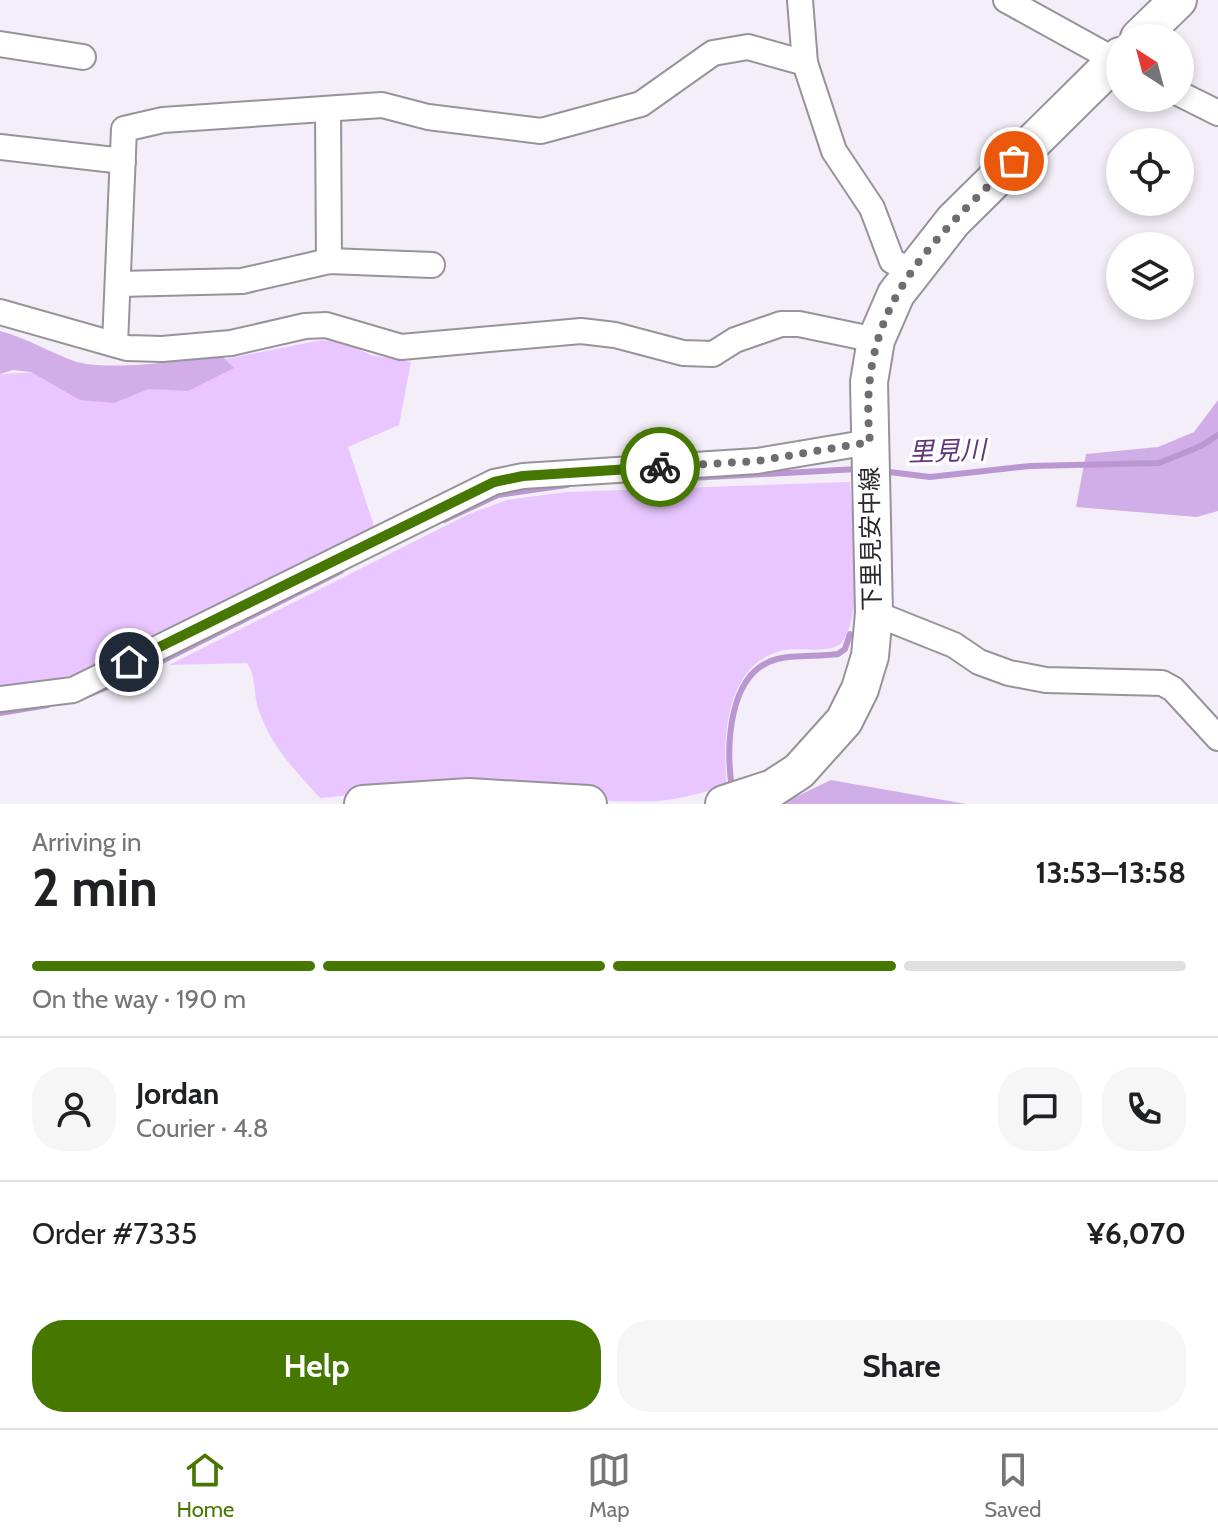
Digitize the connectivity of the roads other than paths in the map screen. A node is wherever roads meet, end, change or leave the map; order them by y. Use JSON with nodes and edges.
{"nodes":[{"id":1,"x":800,"y":0,"type":"edge"},
{"id":2,"x":1006,"y":0,"type":"edge"},
{"id":3,"x":1178,"y":0,"type":"edge"},
{"id":4,"x":1154,"y":24,"type":"edge"},
{"id":5,"x":0,"y":44,"type":"edge"},
{"id":6,"x":1106,"y":47,"type":"edge"},
{"id":7,"x":83,"y":57,"type":"dead end"},
{"id":8,"x":805,"y":63,"type":"junction"},
{"id":9,"x":1106,"y":72,"type":"edge"},
{"id":10,"x":1194,"y":101,"type":"edge"},
{"id":11,"x":328,"y":110,"type":"junction"},
{"id":12,"x":1218,"y":113,"type":"edge"},
{"id":13,"x":0,"y":147,"type":"edge"},
{"id":14,"x":123,"y":161,"type":"junction"},
{"id":15,"x":329,"y":261,"type":"junction"},
{"id":16,"x":432,"y":265,"type":"dead end"},
{"id":17,"x":911,"y":271,"type":"junction"},
{"id":18,"x":119,"y":284,"type":"junction"},
{"id":19,"x":0,"y":312,"type":"edge"},
{"id":20,"x":876,"y":340,"type":"junction"},
{"id":21,"x":115,"y":344,"type":"junction"},
{"id":22,"x":870,"y":458,"type":"junction"},
{"id":23,"x":874,"y":613,"type":"junction"},
{"id":24,"x":0,"y":699,"type":"edge"},
{"id":25,"x":1218,"y":738,"type":"edge"},
{"id":26,"x":363,"y":804,"type":"edge"},
{"id":27,"x":588,"y":804,"type":"edge"},
{"id":28,"x":724,"y":804,"type":"edge"}],
"edges":[{"from":1,"to":8,"type":"street"},
{"from":2,"to":6,"type":"street"},
{"from":3,"to":4,"type":"main road","name":"下里見安中線"},
{"from":5,"to":7,"type":"street"},
{"from":8,"to":11,"type":"street"},
{"from":8,"to":17,"type":"street"},
{"from":9,"to":17,"type":"main road","name":"下里見安中線"},
{"from":10,"to":12,"type":"street"},
{"from":11,"to":14,"type":"street"},
{"from":11,"to":15,"type":"street"},
{"from":13,"to":14,"type":"street"},
{"from":14,"to":18,"type":"street"},
{"from":15,"to":16,"type":"street"},
{"from":15,"to":18,"type":"street"},
{"from":17,"to":20,"type":"main road","name":"下里見安中線"},
{"from":18,"to":21,"type":"street"},
{"from":19,"to":21,"type":"street"},
{"from":20,"to":21,"type":"street"},
{"from":20,"to":22,"type":"main road","name":"下里見安中線"},
{"from":22,"to":23,"type":"main road","name":"下里見安中線"},
{"from":22,"to":24,"type":"street"},
{"from":23,"to":25,"type":"street"},
{"from":23,"to":28,"type":"main road","name":"下里見安中線"},
{"from":26,"to":27,"type":"main road"}]}
